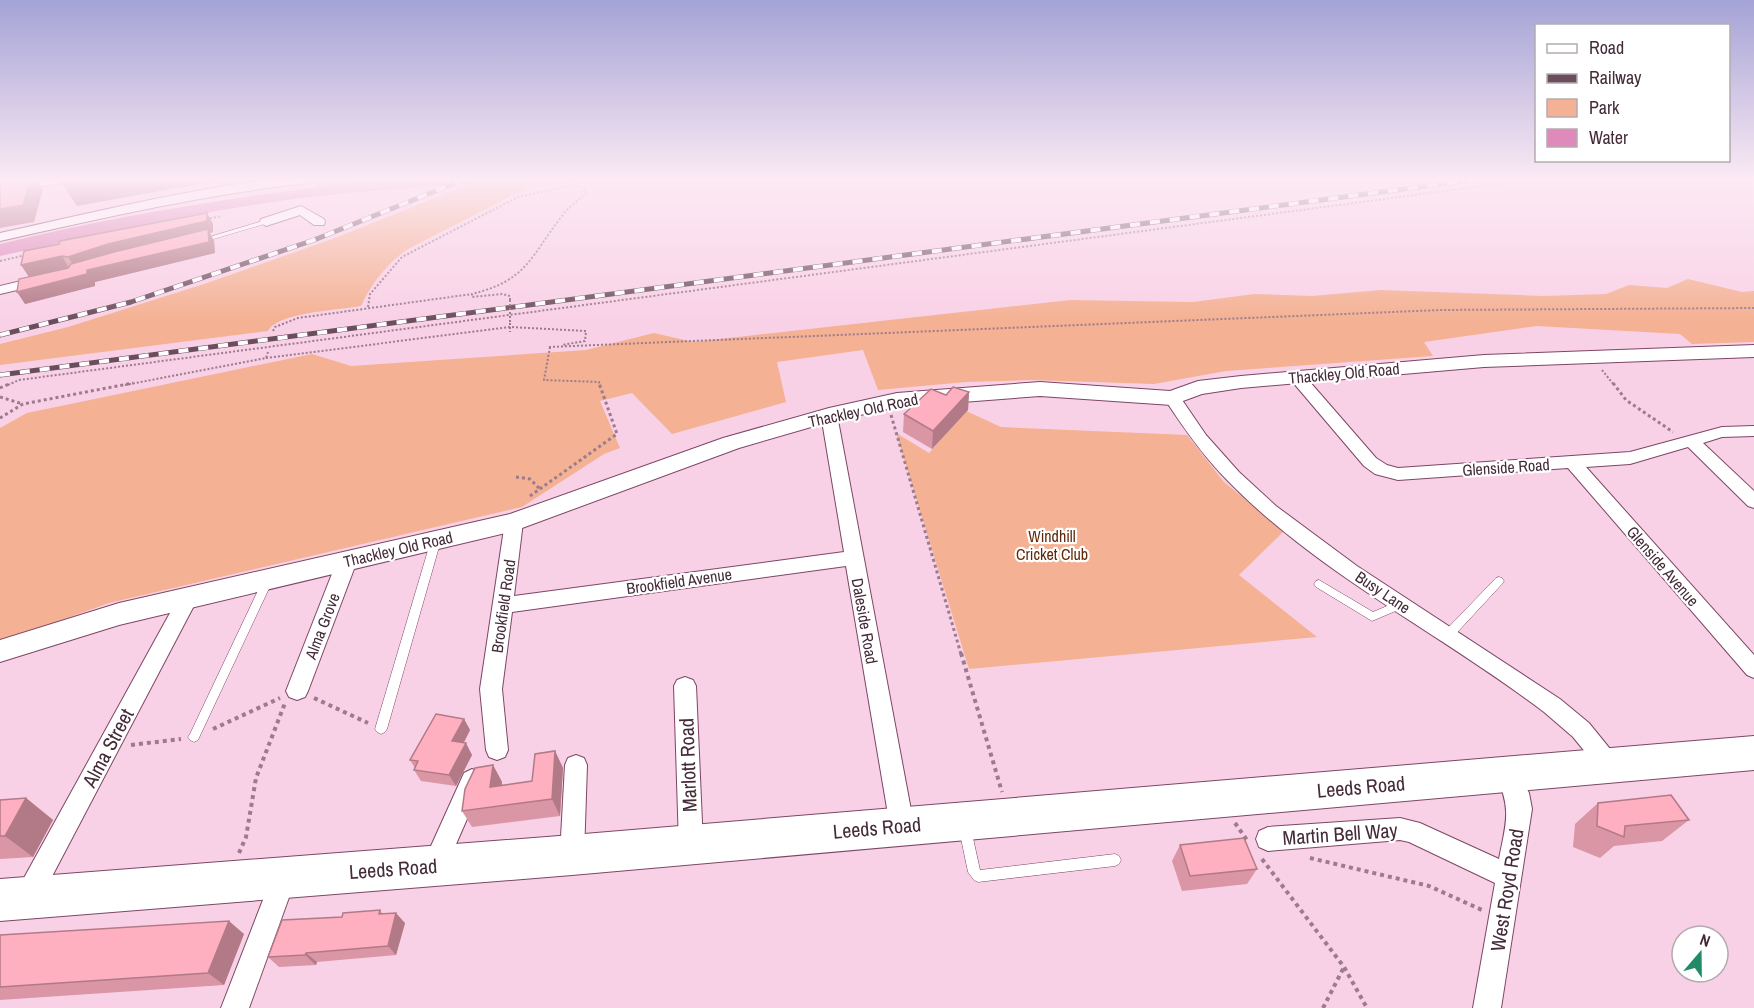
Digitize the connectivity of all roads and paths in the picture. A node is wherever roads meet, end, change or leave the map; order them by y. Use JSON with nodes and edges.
{"nodes":[{"id":1,"x":48,"y":226,"type":"edge"},
{"id":2,"x":252,"y":226,"type":"edge"},
{"id":3,"x":462,"y":226,"type":"edge"},
{"id":4,"x":556,"y":226,"type":"edge"},
{"id":5,"x":1180,"y":226,"type":"edge"},
{"id":6,"x":0,"y":237,"type":"edge"},
{"id":7,"x":196,"y":242,"type":"edge"},
{"id":8,"x":32,"y":254,"type":"edge"},
{"id":9,"x":0,"y":261,"type":"edge"},
{"id":10,"x":58,"y":276,"type":"edge"},
{"id":11,"x":0,"y":290,"type":"edge"},
{"id":12,"x":472,"y":294,"type":"junction"},
{"id":13,"x":368,"y":308,"type":"junction"},
{"id":14,"x":1754,"y":308,"type":"edge"},
{"id":15,"x":510,"y":325,"type":"junction"},
{"id":16,"x":273,"y":331,"type":"dead end"},
{"id":17,"x":510,"y":332,"type":"dead end"},
{"id":18,"x":549,"y":347,"type":"junction"},
{"id":19,"x":1754,"y":351,"type":"edge"},
{"id":20,"x":268,"y":352,"type":"dead end"},
{"id":21,"x":1591,"y":357,"type":"junction"},
{"id":22,"x":266,"y":358,"type":"junction"},
{"id":23,"x":1297,"y":377,"type":"junction"},
{"id":24,"x":0,"y":388,"type":"edge"},
{"id":25,"x":0,"y":397,"type":"edge"},
{"id":26,"x":1172,"y":398,"type":"junction"},
{"id":27,"x":888,"y":402,"type":"junction"},
{"id":28,"x":23,"y":404,"type":"junction"},
{"id":29,"x":828,"y":415,"type":"junction"},
{"id":30,"x":0,"y":418,"type":"edge"},
{"id":31,"x":1754,"y":431,"type":"edge"},
{"id":32,"x":1690,"y":441,"type":"junction"},
{"id":33,"x":1572,"y":462,"type":"junction"},
{"id":34,"x":516,"y":477,"type":"dead end"},
{"id":35,"x":540,"y":489,"type":"junction"},
{"id":36,"x":1754,"y":502,"type":"edge"},
{"id":37,"x":520,"y":520,"type":"junction"},
{"id":38,"x":436,"y":540,"type":"junction"},
{"id":39,"x":853,"y":558,"type":"junction"},
{"id":40,"x":347,"y":561,"type":"junction"},
{"id":41,"x":268,"y":580,"type":"junction"},
{"id":42,"x":1499,"y":580,"type":"dead end"},
{"id":43,"x":1319,"y":584,"type":"dead end"},
{"id":44,"x":188,"y":598,"type":"junction"},
{"id":45,"x":504,"y":604,"type":"junction"},
{"id":46,"x":1401,"y":604,"type":"junction"},
{"id":47,"x":1448,"y":635,"type":"junction"},
{"id":48,"x":0,"y":651,"type":"edge"},
{"id":49,"x":1754,"y":669,"type":"edge"},
{"id":50,"x":685,"y":686,"type":"dead end"},
{"id":51,"x":297,"y":691,"type":"junction"},
{"id":52,"x":381,"y":729,"type":"joint"},
{"id":53,"x":194,"y":737,"type":"junction"},
{"id":54,"x":108,"y":748,"type":"junction"},
{"id":55,"x":497,"y":750,"type":"dead end"},
{"id":56,"x":1754,"y":753,"type":"edge"},
{"id":57,"x":576,"y":765,"type":"dead end"},
{"id":58,"x":1611,"y":767,"type":"junction"},
{"id":59,"x":1508,"y":775,"type":"junction"},
{"id":60,"x":472,"y":780,"type":"edge"},
{"id":61,"x":1216,"y":800,"type":"junction"},
{"id":62,"x":1009,"y":817,"type":"junction"},
{"id":63,"x":964,"y":821,"type":"junction"},
{"id":64,"x":902,"y":826,"type":"junction"},
{"id":65,"x":691,"y":845,"type":"junction"},
{"id":66,"x":1260,"y":847,"type":"junction"},
{"id":67,"x":572,"y":855,"type":"junction"},
{"id":68,"x":1306,"y":857,"type":"dead end"},
{"id":69,"x":1115,"y":860,"type":"dead end"},
{"id":70,"x":434,"y":866,"type":"junction"},
{"id":71,"x":285,"y":877,"type":"junction"},
{"id":72,"x":1510,"y":877,"type":"junction"},
{"id":73,"x":228,"y":881,"type":"junction"},
{"id":74,"x":14,"y":899,"type":"edge"},
{"id":75,"x":1502,"y":919,"type":"junction"},
{"id":76,"x":1344,"y":967,"type":"junction"},
{"id":77,"x":235,"y":1008,"type":"edge"},
{"id":78,"x":1323,"y":1008,"type":"edge"},
{"id":79,"x":1366,"y":1008,"type":"edge"},
{"id":80,"x":1487,"y":1008,"type":"edge"}],
"edges":[{"from":1,"to":6,"type":"street"},
{"from":2,"to":7,"type":"lane"},
{"from":3,"to":13,"type":"path"},
{"from":4,"to":12,"type":"path"},
{"from":5,"to":24,"type":"path"},
{"from":8,"to":9,"type":"path"},
{"from":10,"to":11,"type":"street"},
{"from":12,"to":13,"type":"path"},
{"from":12,"to":15,"type":"path","bridge":true},
{"from":13,"to":16,"type":"path"},
{"from":14,"to":18,"type":"path"},
{"from":15,"to":17,"type":"path"},
{"from":15,"to":18,"type":"path"},
{"from":15,"to":22,"type":"path"},
{"from":18,"to":35,"type":"path"},
{"from":19,"to":21,"type":"street","name":"Thackley Old Road"},
{"from":20,"to":22,"type":"path"},
{"from":21,"to":23,"type":"street","name":"Thackley Old Road"},
{"from":21,"to":32,"type":"path"},
{"from":22,"to":28,"type":"path"},
{"from":23,"to":26,"type":"street","name":"Thackley Old Road"},
{"from":23,"to":33,"type":"street","name":"Glenside Road"},
{"from":25,"to":28,"type":"path"},
{"from":26,"to":27,"type":"street","name":"Thackley Old Road"},
{"from":26,"to":46,"type":"street","name":"Busy Lane"},
{"from":27,"to":29,"type":"street","name":"Thackley Old Road"},
{"from":27,"to":62,"type":"path"},
{"from":28,"to":30,"type":"path"},
{"from":29,"to":37,"type":"street","name":"Thackley Old Road"},
{"from":29,"to":39,"type":"street","name":"Daleside Road"},
{"from":31,"to":32,"type":"street","name":"Glenside Road"},
{"from":32,"to":33,"type":"street","name":"Glenside Road"},
{"from":32,"to":36,"type":"street"},
{"from":33,"to":49,"type":"street","name":"Glenside Avenue"},
{"from":34,"to":35,"type":"path"},
{"from":35,"to":37,"type":"path"},
{"from":37,"to":38,"type":"street","name":"Thackley Old Road"},
{"from":37,"to":45,"type":"street","name":"Brookfield Road"},
{"from":38,"to":40,"type":"street","name":"Thackley Old Road"},
{"from":38,"to":52,"type":"lane"},
{"from":39,"to":45,"type":"street","name":"Brookfield Avenue"},
{"from":39,"to":64,"type":"street","name":"Daleside Road"},
{"from":40,"to":41,"type":"street","name":"Thackley Old Road"},
{"from":40,"to":51,"type":"street","name":"Alma Grove"},
{"from":41,"to":44,"type":"street","name":"Thackley Old Road"},
{"from":41,"to":53,"type":"lane"},
{"from":42,"to":47,"type":"lane"},
{"from":43,"to":46,"type":"lane"},
{"from":44,"to":48,"type":"street","name":"Thackley Old Road"},
{"from":44,"to":54,"type":"street","name":"Alma Street"},
{"from":45,"to":55,"type":"street","name":"Brookfield Road"},
{"from":46,"to":47,"type":"street","name":"Busy Lane"},
{"from":47,"to":58,"type":"street","name":"Busy Lane"},
{"from":50,"to":65,"type":"street","name":"Marlott Road"},
{"from":51,"to":52,"type":"path"},
{"from":51,"to":53,"type":"path"},
{"from":51,"to":73,"type":"path"},
{"from":53,"to":54,"type":"path"},
{"from":54,"to":74,"type":"street","name":"Alma Street"},
{"from":56,"to":58,"type":"main road","name":"Leeds Road"},
{"from":57,"to":67,"type":"street"},
{"from":58,"to":59,"type":"main road","name":"Leeds Road"},
{"from":59,"to":61,"type":"main road","name":"Leeds Road"},
{"from":59,"to":72,"type":"street","name":"West Royd Road"},
{"from":60,"to":70,"type":"street"},
{"from":61,"to":62,"type":"main road","name":"Leeds Road"},
{"from":61,"to":66,"type":"path"},
{"from":62,"to":63,"type":"main road","name":"Leeds Road"},
{"from":63,"to":64,"type":"main road","name":"Leeds Road"},
{"from":63,"to":69,"type":"lane"},
{"from":64,"to":65,"type":"main road","name":"Leeds Road"},
{"from":65,"to":67,"type":"main road","name":"Leeds Road"},
{"from":66,"to":72,"type":"street","name":"Martin Bell Way"},
{"from":66,"to":76,"type":"path"},
{"from":67,"to":70,"type":"main road","name":"Leeds Road"},
{"from":68,"to":75,"type":"path"},
{"from":70,"to":71,"type":"main road","name":"Leeds Road"},
{"from":71,"to":73,"type":"main road","name":"Leeds Road"},
{"from":71,"to":77,"type":"street"},
{"from":72,"to":75,"type":"street","name":"West Royd Road"},
{"from":73,"to":74,"type":"main road","name":"Leeds Road"},
{"from":75,"to":80,"type":"street","name":"West Royd Road"},
{"from":76,"to":78,"type":"path"},
{"from":76,"to":79,"type":"path"}]}
